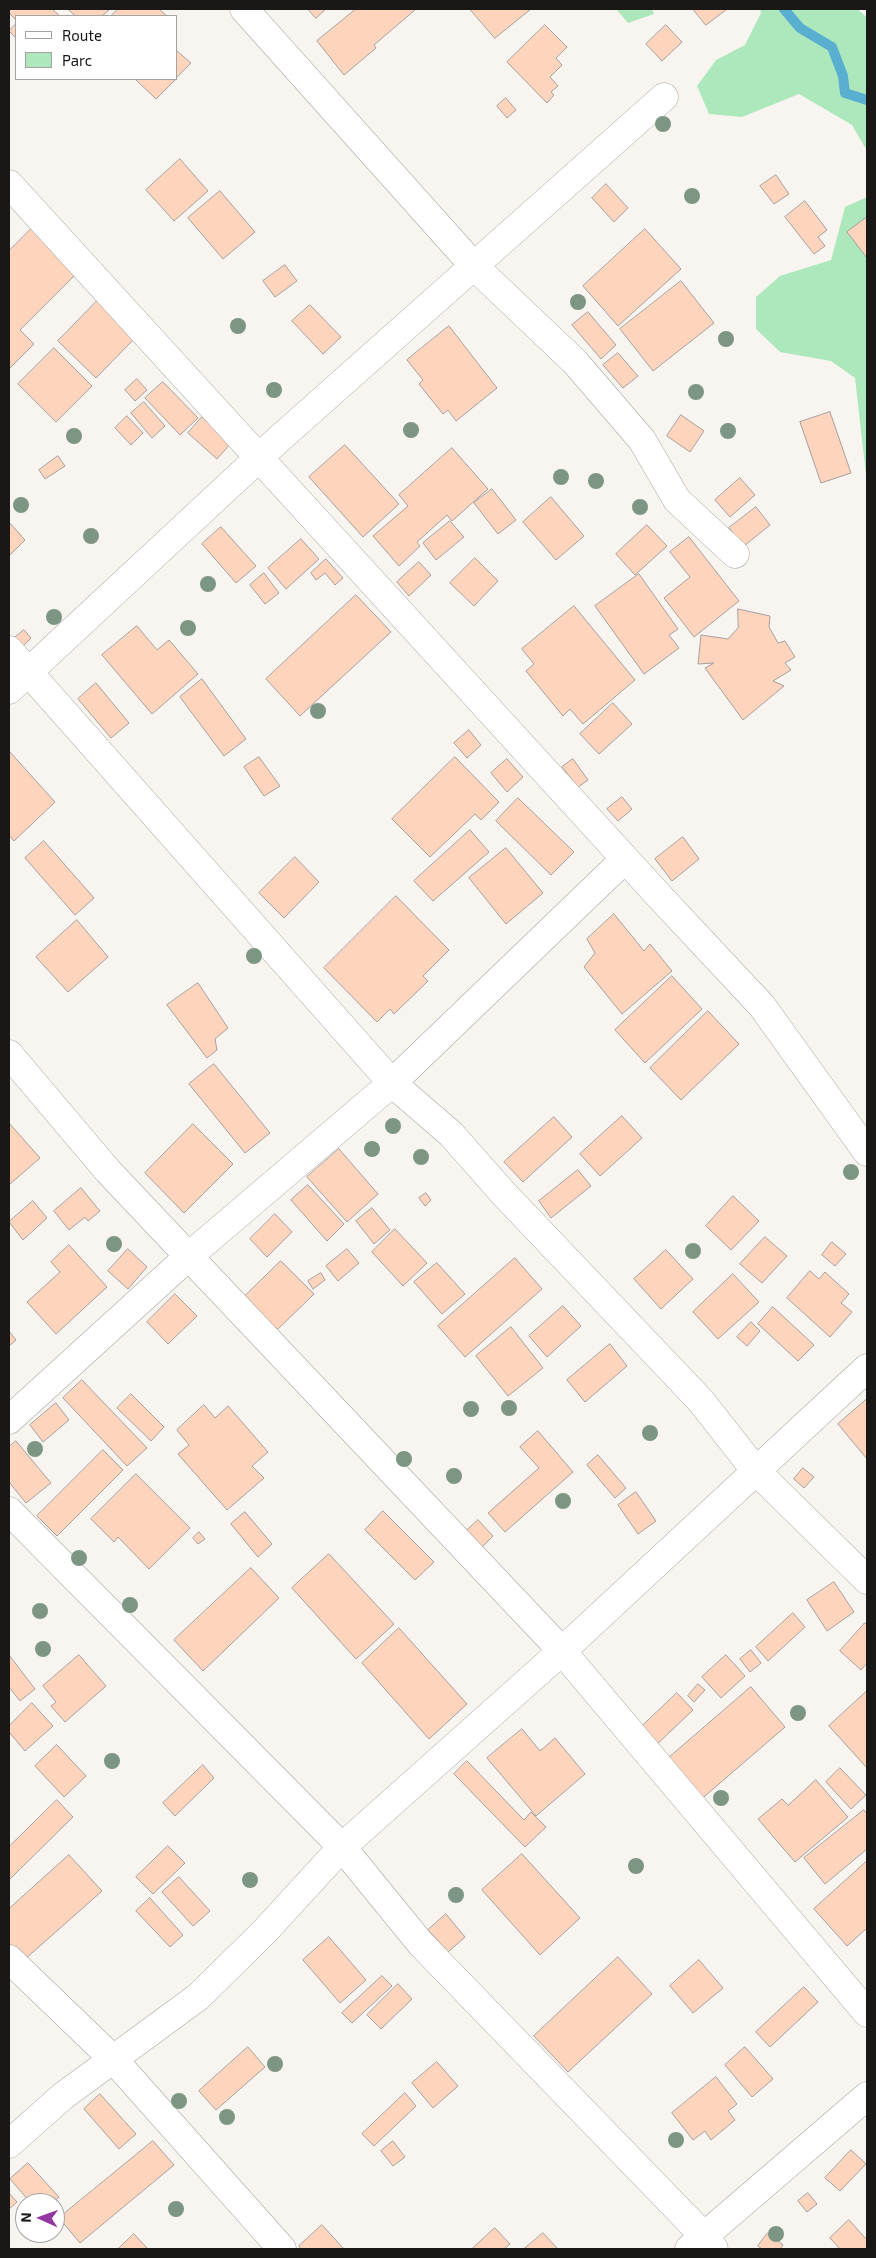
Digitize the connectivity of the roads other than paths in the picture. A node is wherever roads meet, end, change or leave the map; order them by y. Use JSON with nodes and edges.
{"nodes":[{"id":1,"x":244,"y":9,"type":"edge"},
{"id":2,"x":664,"y":98,"type":"dead end"},
{"id":3,"x":9,"y":184,"type":"edge"},
{"id":4,"x":474,"y":266,"type":"junction"},
{"id":5,"x":258,"y":459,"type":"junction"},
{"id":6,"x":734,"y":554,"type":"dead end"},
{"id":7,"x":9,"y":650,"type":"edge"},
{"id":8,"x":29,"y":672,"type":"junction"},
{"id":9,"x":9,"y":690,"type":"edge"},
{"id":10,"x":625,"y":859,"type":"junction"},
{"id":11,"x":9,"y":1054,"type":"edge"},
{"id":12,"x":392,"y":1083,"type":"junction"},
{"id":13,"x":867,"y":1152,"type":"edge"},
{"id":14,"x":189,"y":1256,"type":"junction"},
{"id":15,"x":867,"y":1368,"type":"edge"},
{"id":16,"x":9,"y":1420,"type":"edge"},
{"id":17,"x":755,"y":1470,"type":"junction"},
{"id":18,"x":9,"y":1511,"type":"edge"},
{"id":19,"x":867,"y":1580,"type":"edge"},
{"id":20,"x":562,"y":1651,"type":"junction"},
{"id":21,"x":342,"y":1847,"type":"junction"},
{"id":22,"x":9,"y":1959,"type":"edge"},
{"id":23,"x":867,"y":2013,"type":"edge"},
{"id":24,"x":114,"y":2060,"type":"junction"},
{"id":25,"x":867,"y":2096,"type":"edge"},
{"id":26,"x":9,"y":2144,"type":"edge"},
{"id":27,"x":702,"y":2245,"type":"edge"},
{"id":28,"x":282,"y":2249,"type":"edge"}],
"edges":[{"from":1,"to":4,"type":"street"},
{"from":2,"to":4,"type":"street"},
{"from":3,"to":5,"type":"street"},
{"from":4,"to":5,"type":"street"},
{"from":4,"to":6,"type":"street"},
{"from":5,"to":8,"type":"street"},
{"from":5,"to":10,"type":"street"},
{"from":7,"to":8,"type":"street"},
{"from":8,"to":9,"type":"street"},
{"from":8,"to":12,"type":"street"},
{"from":10,"to":12,"type":"street"},
{"from":10,"to":13,"type":"street"},
{"from":11,"to":14,"type":"street"},
{"from":12,"to":14,"type":"street"},
{"from":12,"to":17,"type":"street"},
{"from":14,"to":16,"type":"street"},
{"from":14,"to":20,"type":"street"},
{"from":15,"to":17,"type":"street"},
{"from":17,"to":19,"type":"street"},
{"from":17,"to":20,"type":"street"},
{"from":18,"to":21,"type":"street"},
{"from":20,"to":21,"type":"street"},
{"from":20,"to":23,"type":"street"},
{"from":21,"to":24,"type":"street"},
{"from":21,"to":27,"type":"street"},
{"from":22,"to":24,"type":"street"},
{"from":24,"to":26,"type":"street"},
{"from":24,"to":28,"type":"street"},
{"from":25,"to":27,"type":"street"}]}
